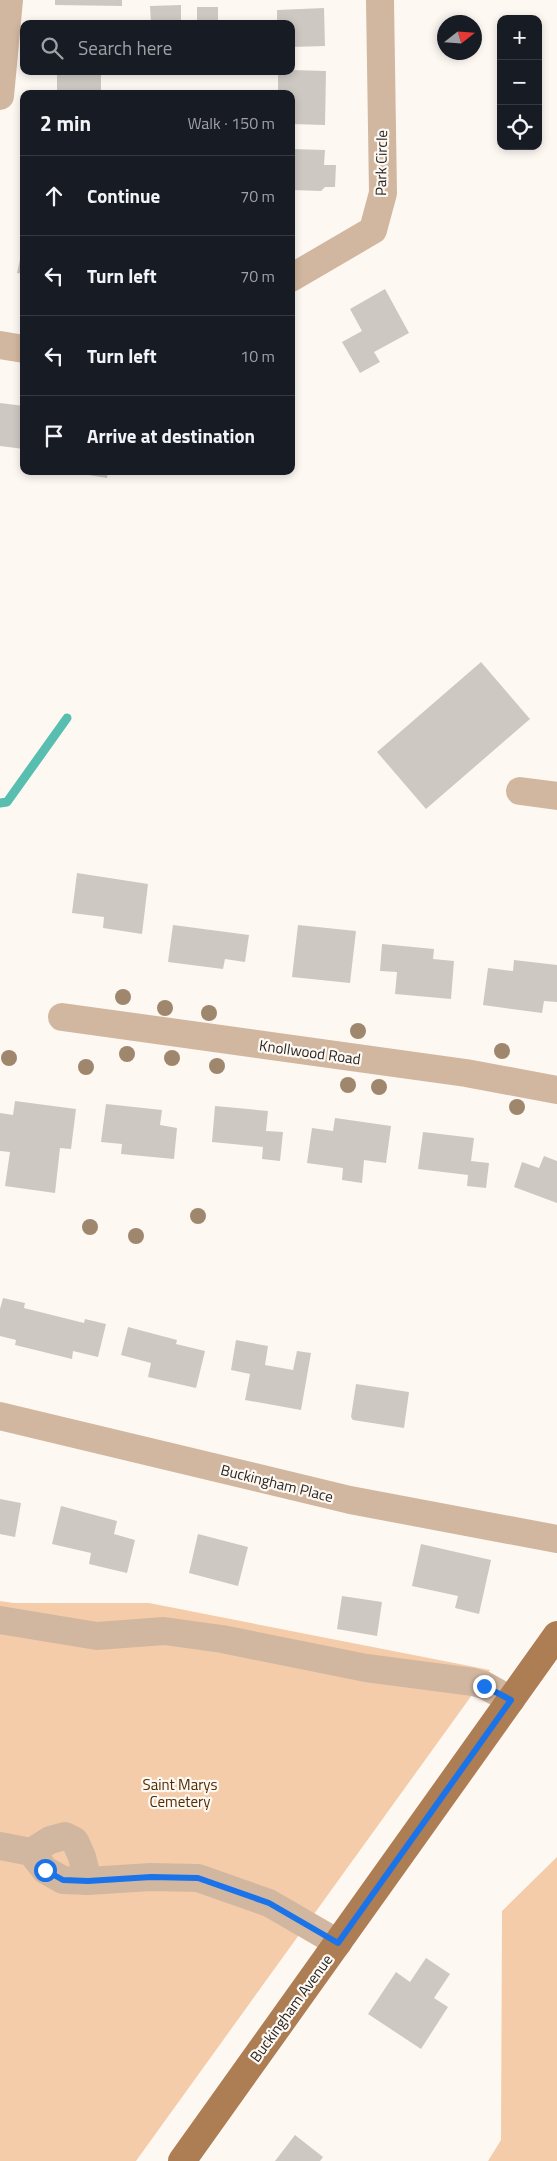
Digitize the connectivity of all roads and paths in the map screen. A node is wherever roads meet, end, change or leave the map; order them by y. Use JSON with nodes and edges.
{"nodes":[{"id":1,"x":9,"y":0,"type":"edge"},
{"id":2,"x":380,"y":0,"type":"edge"},
{"id":3,"x":0,"y":96,"type":"edge"},
{"id":4,"x":295,"y":276,"type":"edge"},
{"id":5,"x":0,"y":345,"type":"edge"},
{"id":6,"x":20,"y":348,"type":"edge"},
{"id":7,"x":520,"y":791,"type":"dead end"},
{"id":8,"x":557,"y":796,"type":"edge"},
{"id":9,"x":62,"y":1017,"type":"dead end"},
{"id":10,"x":557,"y":1090,"type":"edge"},
{"id":11,"x":0,"y":1416,"type":"edge"},
{"id":12,"x":557,"y":1540,"type":"edge"},
{"id":13,"x":0,"y":1620,"type":"edge"},
{"id":14,"x":557,"y":1635,"type":"edge"},
{"id":15,"x":511,"y":1700,"type":"junction"},
{"id":16,"x":0,"y":1846,"type":"edge"},
{"id":17,"x":30,"y":1852,"type":"junction"},
{"id":18,"x":88,"y":1881,"type":"junction"},
{"id":19,"x":338,"y":1943,"type":"junction"},
{"id":20,"x":182,"y":2161,"type":"edge"}],
"edges":[{"from":1,"to":3,"type":"street"},
{"from":2,"to":4,"type":"street","name":"Park Circle"},
{"from":5,"to":6,"type":"street"},
{"from":7,"to":8,"type":"street"},
{"from":9,"to":10,"type":"street","name":"Knollwood Road"},
{"from":11,"to":12,"type":"street","name":"Buckingham Place"},
{"from":13,"to":15,"type":"street"},
{"from":14,"to":15,"type":"main road","name":"Buckingham Avenue"},
{"from":15,"to":19,"type":"main road","name":"Buckingham Avenue"},
{"from":16,"to":17,"type":"street"},
{"from":17,"to":18,"type":"street"},
{"from":17,"to":18,"type":"street"},
{"from":18,"to":19,"type":"street"},
{"from":19,"to":20,"type":"main road","name":"Buckingham Avenue"}]}
